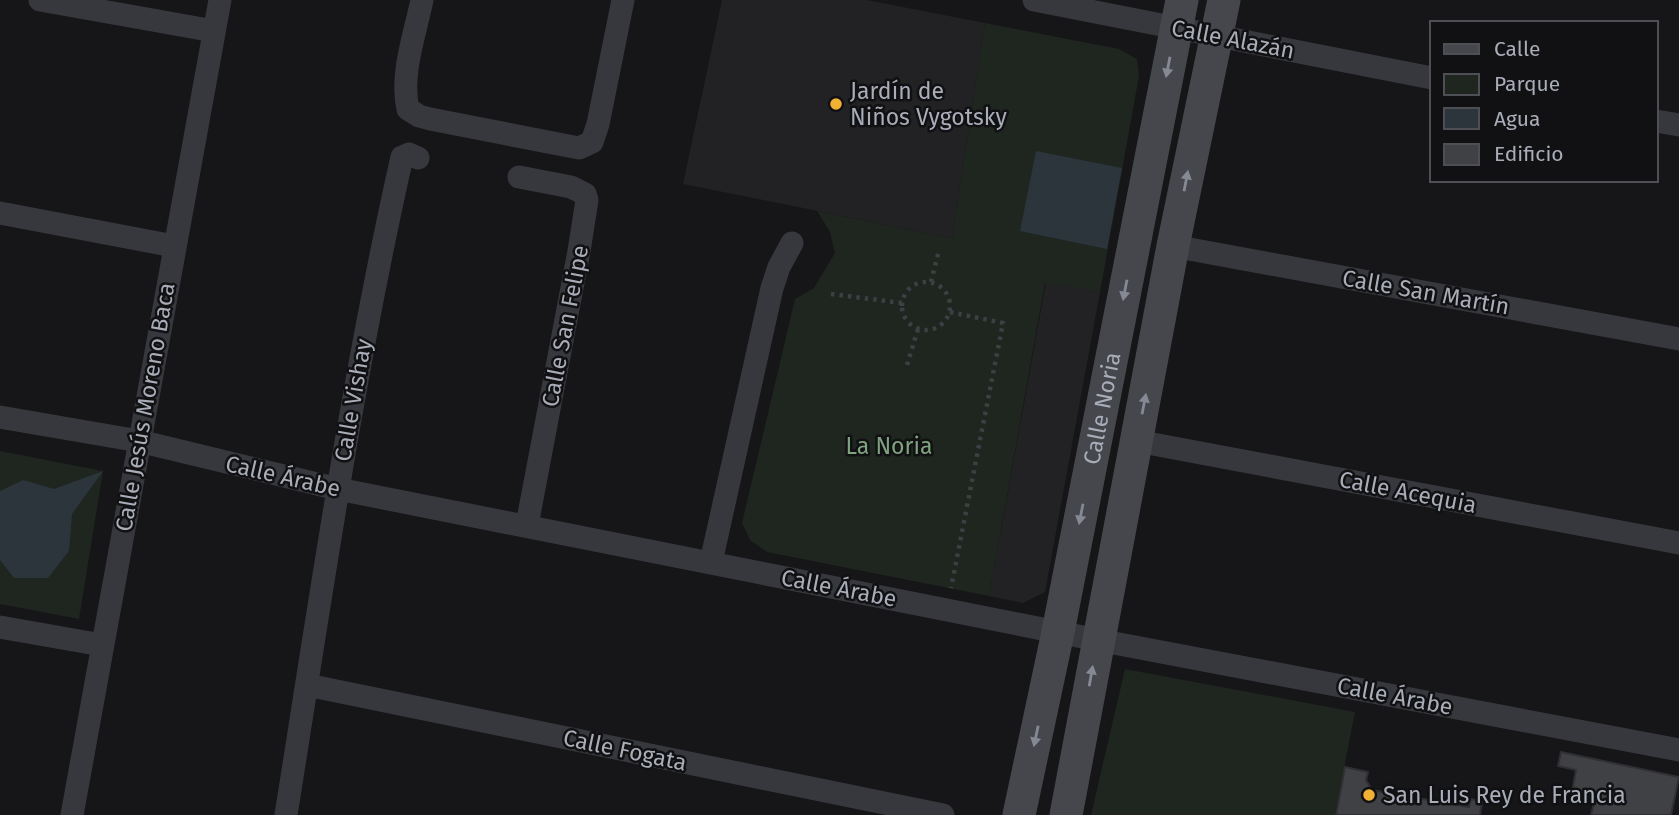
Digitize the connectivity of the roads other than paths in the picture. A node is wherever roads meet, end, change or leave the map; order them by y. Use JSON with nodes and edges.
{"nodes":[{"id":1,"x":40,"y":0,"type":"edge"},
{"id":2,"x":220,"y":0,"type":"edge"},
{"id":3,"x":422,"y":0,"type":"edge"},
{"id":4,"x":623,"y":0,"type":"edge"},
{"id":5,"x":1034,"y":0,"type":"edge"},
{"id":6,"x":1224,"y":0,"type":"edge"},
{"id":7,"x":1179,"y":14,"type":"edge"},
{"id":8,"x":214,"y":31,"type":"junction"},
{"id":9,"x":1216,"y":36,"type":"junction"},
{"id":10,"x":1430,"y":78,"type":"edge"},
{"id":11,"x":1658,"y":121,"type":"edge"},
{"id":12,"x":1679,"y":125,"type":"edge"},
{"id":13,"x":412,"y":156,"type":"dead end"},
{"id":14,"x":519,"y":177,"type":"dead end"},
{"id":15,"x":0,"y":213,"type":"edge"},
{"id":16,"x":792,"y":243,"type":"dead end"},
{"id":17,"x":174,"y":246,"type":"junction"},
{"id":18,"x":1173,"y":246,"type":"junction"},
{"id":19,"x":1679,"y":339,"type":"edge"},
{"id":20,"x":0,"y":417,"type":"edge"},
{"id":21,"x":1137,"y":441,"type":"junction"},
{"id":22,"x":139,"y":442,"type":"junction"},
{"id":23,"x":338,"y":489,"type":"junction"},
{"id":24,"x":527,"y":525,"type":"junction"},
{"id":25,"x":1679,"y":544,"type":"edge"},
{"id":26,"x":711,"y":562,"type":"junction"},
{"id":27,"x":0,"y":627,"type":"edge"},
{"id":28,"x":1058,"y":632,"type":"junction"},
{"id":29,"x":1098,"y":640,"type":"junction"},
{"id":30,"x":102,"y":645,"type":"junction"},
{"id":31,"x":307,"y":685,"type":"junction"},
{"id":32,"x":1679,"y":750,"type":"edge"},
{"id":33,"x":72,"y":815,"type":"edge"},
{"id":34,"x":286,"y":815,"type":"edge"},
{"id":35,"x":943,"y":815,"type":"edge"},
{"id":36,"x":1019,"y":815,"type":"edge"},
{"id":37,"x":1066,"y":815,"type":"edge"}],
"edges":[{"from":1,"to":8,"type":"street"},
{"from":2,"to":8,"type":"street","name":"Calle Jesús Moreno Baca"},
{"from":3,"to":4,"type":"street"},
{"from":5,"to":7,"type":"street","name":"Calle Alazán"},
{"from":6,"to":9,"type":"street","name":"Calle Noria"},
{"from":7,"to":9,"type":"street","name":"Calle Alazán"},
{"from":7,"to":28,"type":"street","name":"Calle Noria","one_way":true},
{"from":8,"to":17,"type":"street","name":"Calle Jesús Moreno Baca"},
{"from":9,"to":10,"type":"street","name":"Calle Alazán"},
{"from":18,"to":9,"type":"street","name":"Calle Noria","one_way":true},
{"from":11,"to":12,"type":"street"},
{"from":13,"to":23,"type":"street","name":"Calle Vishay"},
{"from":14,"to":24,"type":"street","name":"Calle San Felipe"},
{"from":15,"to":17,"type":"street"},
{"from":16,"to":26,"type":"street"},
{"from":17,"to":22,"type":"street","name":"Calle Jesús Moreno Baca"},
{"from":18,"to":19,"type":"street","name":"Calle San Martín"},
{"from":21,"to":18,"type":"street","name":"Calle Noria","one_way":true},
{"from":20,"to":22,"type":"street","name":"Calle Árabe"},
{"from":21,"to":25,"type":"street","name":"Calle Acequia"},
{"from":21,"to":29,"type":"street","name":"Calle Noria"},
{"from":22,"to":23,"type":"street","name":"Calle Árabe"},
{"from":22,"to":30,"type":"street","name":"Calle Jesús Moreno Baca"},
{"from":23,"to":24,"type":"street","name":"Calle Árabe"},
{"from":23,"to":31,"type":"street","name":"Calle Vishay"},
{"from":24,"to":26,"type":"street","name":"Calle Árabe"},
{"from":26,"to":28,"type":"street","name":"Calle Árabe"},
{"from":27,"to":30,"type":"street"},
{"from":28,"to":29,"type":"street","name":"Calle Árabe"},
{"from":28,"to":36,"type":"street","name":"Calle Noria","one_way":true},
{"from":29,"to":32,"type":"street","name":"Calle Árabe"},
{"from":37,"to":29,"type":"street","name":"Calle Noria","one_way":true},
{"from":30,"to":33,"type":"street","name":"Calle Jesús Moreno Baca"},
{"from":31,"to":34,"type":"street","name":"Calle Vishay"},
{"from":31,"to":35,"type":"street","name":"Calle Fogata"}]}
